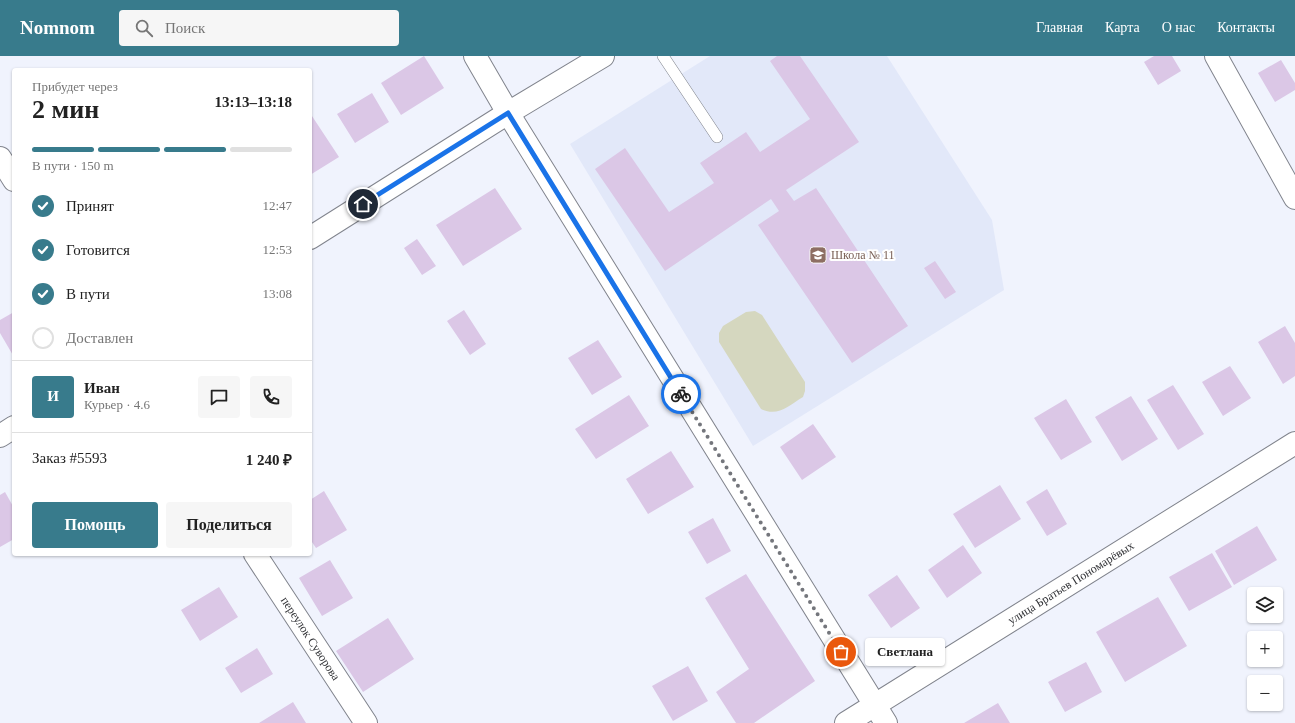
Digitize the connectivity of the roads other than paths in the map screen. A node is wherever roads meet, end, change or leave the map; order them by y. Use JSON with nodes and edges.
{"nodes":[{"id":1,"x":475,"y":56,"type":"edge"},
{"id":2,"x":603,"y":56,"type":"edge"},
{"id":3,"x":663,"y":56,"type":"edge"},
{"id":4,"x":1216,"y":56,"type":"edge"},
{"id":5,"x":508,"y":113,"type":"junction"},
{"id":6,"x":717,"y":137,"type":"dead end"},
{"id":7,"x":0,"y":158,"type":"edge"},
{"id":8,"x":12,"y":177,"type":"edge"},
{"id":9,"x":1295,"y":198,"type":"edge"},
{"id":10,"x":312,"y":237,"type":"edge"},
{"id":11,"x":12,"y":428,"type":"edge"},
{"id":12,"x":0,"y":436,"type":"edge"},
{"id":13,"x":1295,"y":443,"type":"edge"},
{"id":14,"x":256,"y":556,"type":"edge"},
{"id":15,"x":880,"y":714,"type":"edge"},
{"id":16,"x":366,"y":723,"type":"edge"},
{"id":17,"x":846,"y":723,"type":"edge"}],
"edges":[{"from":1,"to":5,"type":"street"},
{"from":2,"to":5,"type":"street"},
{"from":3,"to":6,"type":"lane"},
{"from":4,"to":9,"type":"street"},
{"from":5,"to":10,"type":"street"},
{"from":5,"to":15,"type":"street"},
{"from":7,"to":8,"type":"street"},
{"from":11,"to":12,"type":"street"},
{"from":13,"to":15,"type":"street","name":"улица Братьев Пономарёвых"},
{"from":14,"to":16,"type":"street","name":"переулок Суворова"},
{"from":15,"to":17,"type":"street","name":"улица Братьев Пономарёвых"}]}
